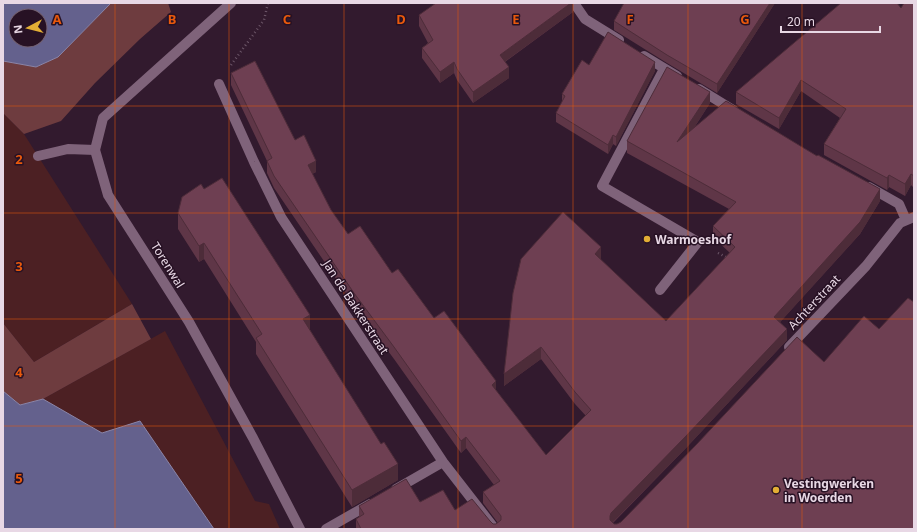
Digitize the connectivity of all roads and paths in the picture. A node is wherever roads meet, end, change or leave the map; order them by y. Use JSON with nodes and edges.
{"nodes":[{"id":1,"x":231,"y":3,"type":"edge"},
{"id":2,"x":268,"y":3,"type":"edge"},
{"id":3,"x":574,"y":3,"type":"edge"},
{"id":4,"x":625,"y":44,"type":"edge"},
{"id":5,"x":638,"y":52,"type":"edge"},
{"id":6,"x":664,"y":68,"type":"junction"},
{"id":7,"x":219,"y":84,"type":"joint"},
{"id":8,"x":739,"y":113,"type":"edge"},
{"id":9,"x":95,"y":150,"type":"junction"},
{"id":10,"x":38,"y":156,"type":"dead end"},
{"id":11,"x":860,"y":182,"type":"edge"},
{"id":12,"x":910,"y":218,"type":"edge"},
{"id":13,"x":698,"y":242,"type":"junction"},
{"id":14,"x":730,"y":259,"type":"edge"},
{"id":15,"x":660,"y":290,"type":"dead end"},
{"id":16,"x":782,"y":355,"type":"edge"},
{"id":17,"x":443,"y":462,"type":"junction"},
{"id":18,"x":300,"y":529,"type":"edge"},
{"id":19,"x":326,"y":529,"type":"edge"},
{"id":20,"x":495,"y":529,"type":"edge"}],
"edges":[{"from":1,"to":9,"type":"street"},
{"from":2,"to":7,"type":"path"},
{"from":3,"to":4,"type":"street"},
{"from":5,"to":6,"type":"street"},
{"from":6,"to":8,"type":"street"},
{"from":6,"to":13,"type":"street"},
{"from":7,"to":17,"type":"street","name":"Jan de Bakkerstraat"},
{"from":9,"to":10,"type":"street"},
{"from":9,"to":18,"type":"street","name":"Torenwal"},
{"from":11,"to":12,"type":"street"},
{"from":12,"to":16,"type":"street","name":"Achterstraat"},
{"from":13,"to":14,"type":"path"},
{"from":13,"to":15,"type":"street"},
{"from":17,"to":19,"type":"street"},
{"from":17,"to":20,"type":"street","name":"Jan de Bakkerstraat"}]}
